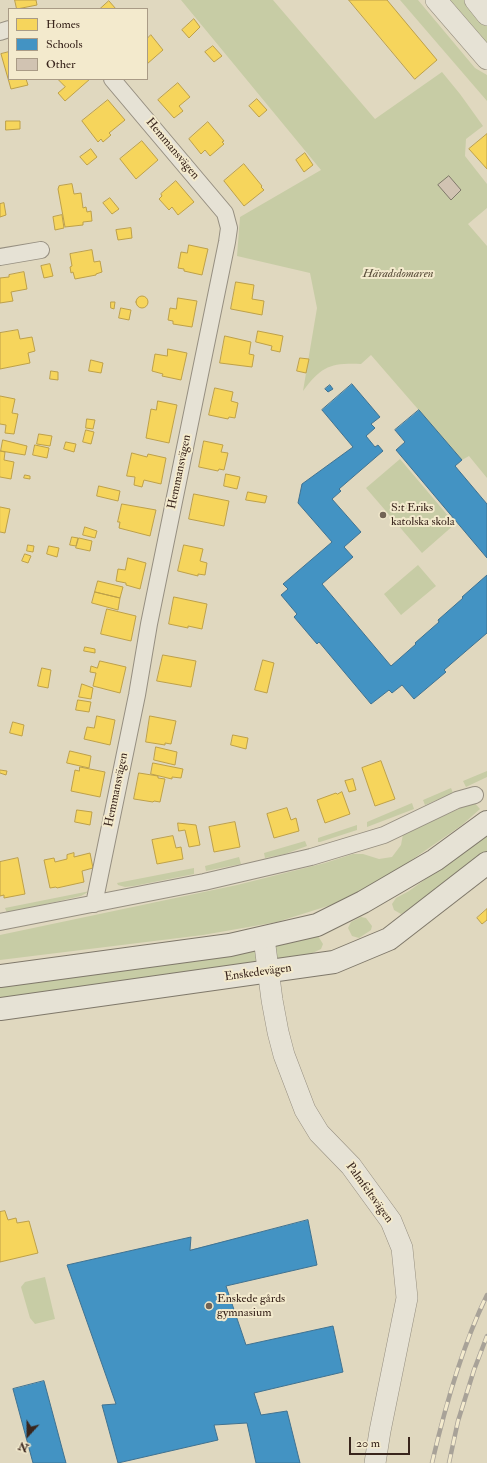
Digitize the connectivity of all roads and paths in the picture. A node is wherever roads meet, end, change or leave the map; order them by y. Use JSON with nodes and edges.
{"nodes":[{"id":1,"x":436,"y":0,"type":"edge"},
{"id":2,"x":475,"y":0,"type":"edge"},
{"id":3,"x":487,"y":15,"type":"edge"},
{"id":4,"x":487,"y":59,"type":"edge"},
{"id":5,"x":113,"y":80,"type":"edge"},
{"id":6,"x":41,"y":250,"type":"dead end"},
{"id":7,"x":0,"y":258,"type":"edge"},
{"id":8,"x":475,"y":795,"type":"dead end"},
{"id":9,"x":487,"y":822,"type":"edge"},
{"id":10,"x":487,"y":863,"type":"edge"},
{"id":11,"x":94,"y":904,"type":"junction"},
{"id":12,"x":0,"y":922,"type":"edge"},
{"id":13,"x":264,"y":938,"type":"junction"},
{"id":14,"x":268,"y":971,"type":"junction"},
{"id":15,"x":0,"y":976,"type":"edge"},
{"id":16,"x":0,"y":1009,"type":"edge"},
{"id":17,"x":375,"y":1463,"type":"edge"}],
"edges":[{"from":1,"to":4,"type":"street"},
{"from":2,"to":3,"type":"street"},
{"from":5,"to":11,"type":"street","name":"Hemmansvägen"},
{"from":6,"to":7,"type":"street"},
{"from":8,"to":11,"type":"street"},
{"from":9,"to":13,"type":"main road"},
{"from":10,"to":14,"type":"main road","name":"Enskedevägen"},
{"from":11,"to":12,"type":"street"},
{"from":13,"to":14,"type":"street","name":"Palmfeltsvägen"},
{"from":13,"to":15,"type":"main road"},
{"from":14,"to":16,"type":"main road","name":"Enskedevägen"},
{"from":14,"to":17,"type":"street","name":"Palmfeltsvägen"}]}
